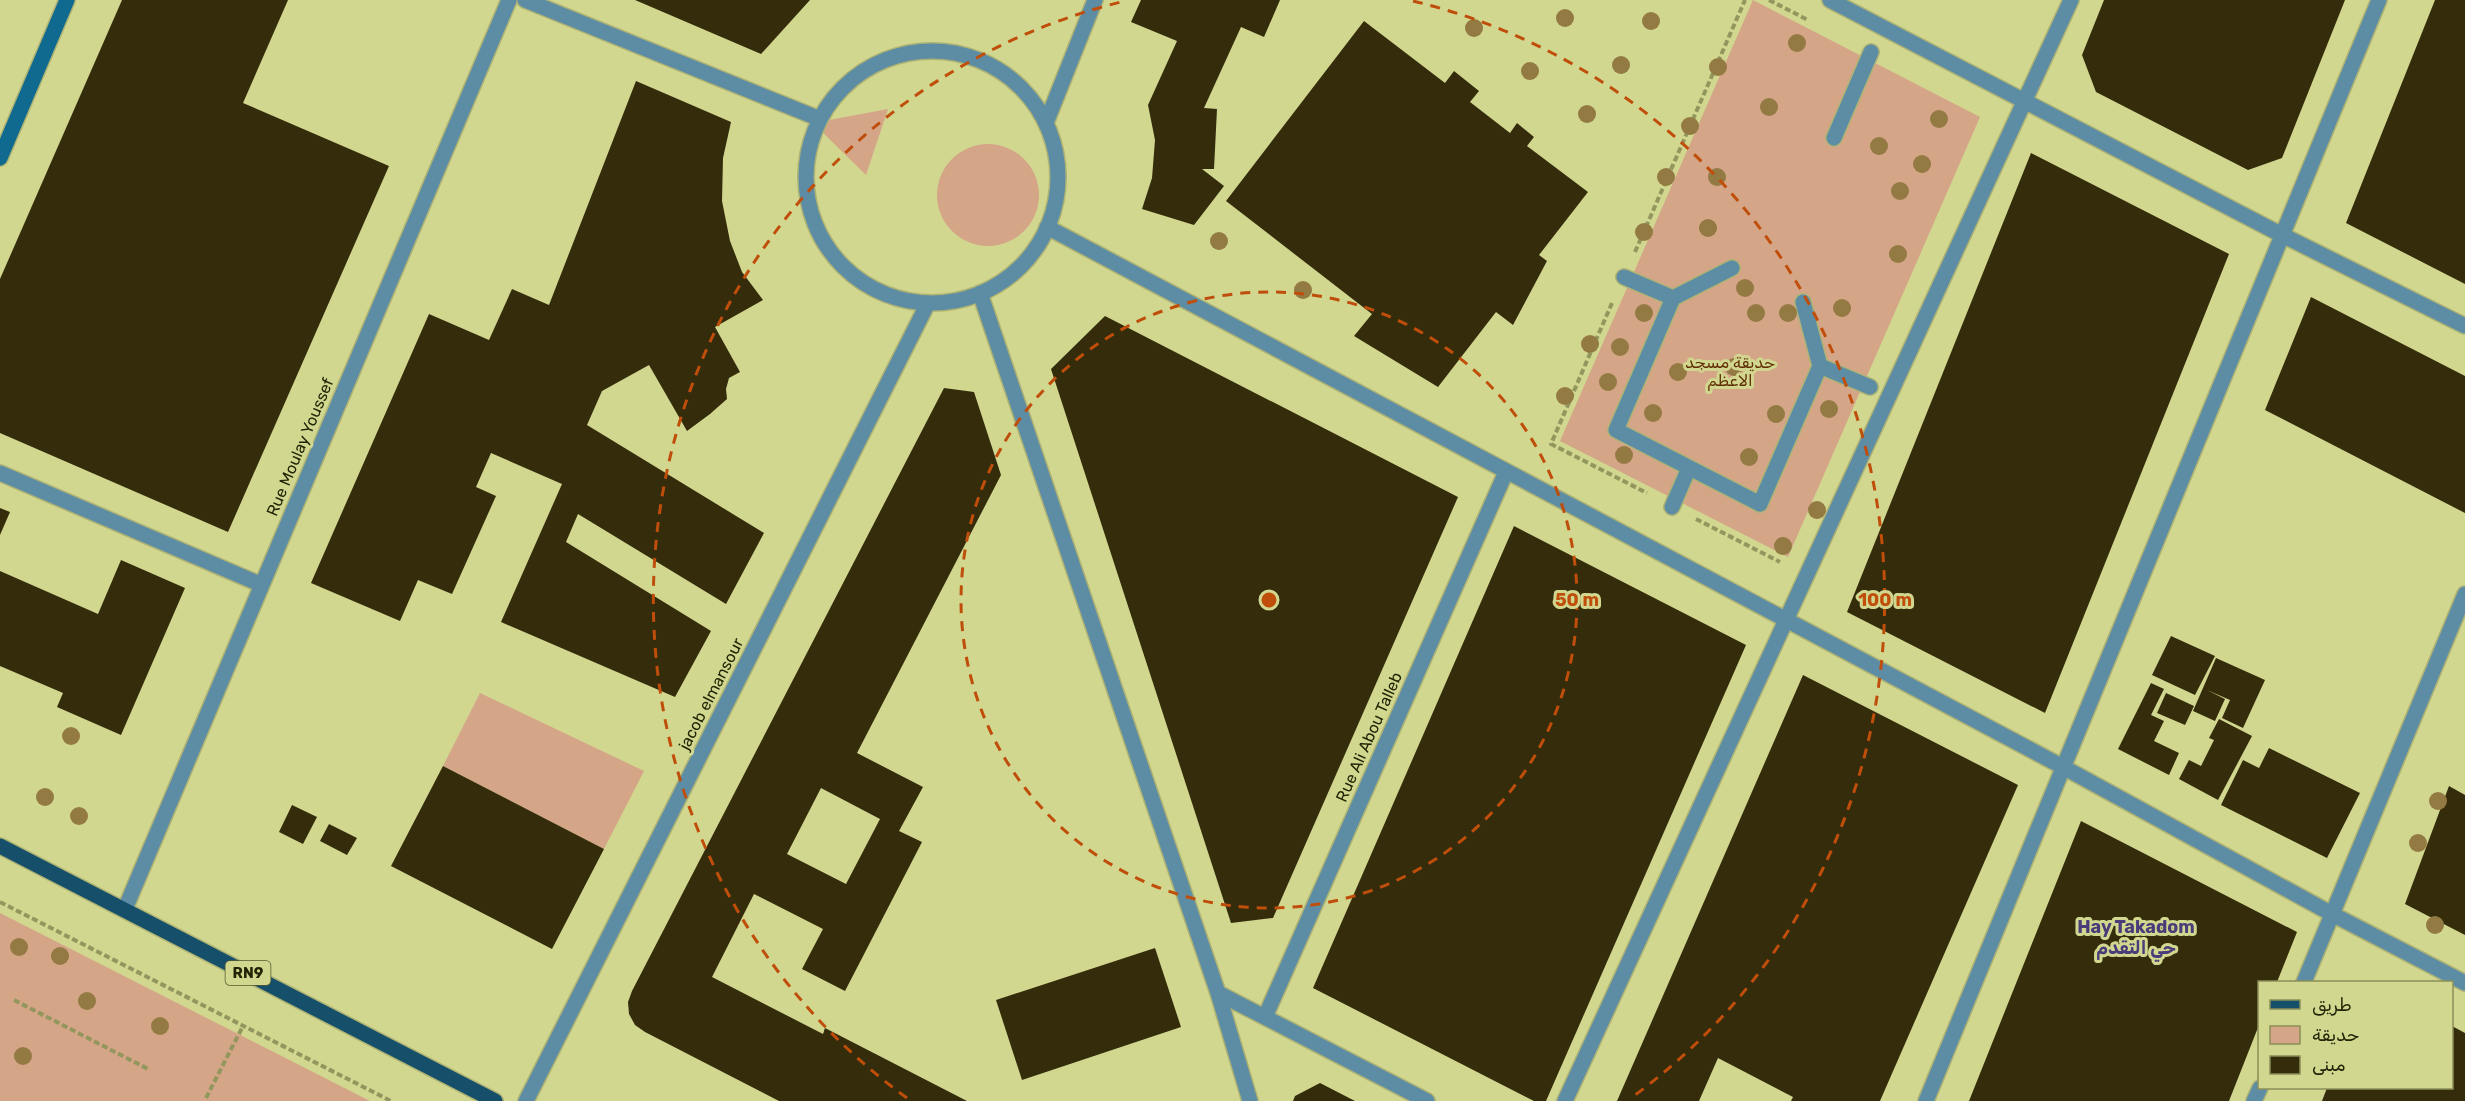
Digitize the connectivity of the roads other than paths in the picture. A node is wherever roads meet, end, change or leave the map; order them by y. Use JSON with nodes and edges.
{"nodes":[{"id":1,"x":67,"y":0,"type":"edge"},
{"id":2,"x":509,"y":0,"type":"edge"},
{"id":3,"x":525,"y":0,"type":"edge"},
{"id":4,"x":1095,"y":0,"type":"edge"},
{"id":5,"x":1830,"y":0,"type":"edge"},
{"id":6,"x":2071,"y":0,"type":"edge"},
{"id":7,"x":2379,"y":0,"type":"edge"},
{"id":8,"x":1871,"y":52,"type":"dead end"},
{"id":9,"x":2025,"y":100,"type":"junction"},
{"id":10,"x":820,"y":119,"type":"junction"},
{"id":11,"x":1046,"y":123,"type":"junction"},
{"id":12,"x":1834,"y":138,"type":"dead end"},
{"id":13,"x":0,"y":158,"type":"edge"},
{"id":14,"x":1047,"y":227,"type":"junction"},
{"id":15,"x":2282,"y":235,"type":"junction"},
{"id":16,"x":1732,"y":268,"type":"dead end"},
{"id":17,"x":1624,"y":277,"type":"road end"},
{"id":18,"x":980,"y":293,"type":"junction"},
{"id":19,"x":1673,"y":298,"type":"junction"},
{"id":20,"x":1803,"y":302,"type":"dead end"},
{"id":21,"x":928,"y":303,"type":"junction"},
{"id":22,"x":2465,"y":327,"type":"edge"},
{"id":23,"x":1820,"y":366,"type":"junction"},
{"id":24,"x":1870,"y":387,"type":"dead end"},
{"id":25,"x":1689,"y":468,"type":"junction"},
{"id":26,"x":1506,"y":472,"type":"junction"},
{"id":27,"x":0,"y":473,"type":"edge"},
{"id":28,"x":1672,"y":507,"type":"road end"},
{"id":29,"x":262,"y":585,"type":"junction"},
{"id":30,"x":2465,"y":594,"type":"edge"},
{"id":31,"x":1785,"y":621,"type":"junction"},
{"id":32,"x":2063,"y":768,"type":"junction"},
{"id":33,"x":0,"y":846,"type":"edge"},
{"id":34,"x":125,"y":909,"type":"junction"},
{"id":35,"x":2332,"y":914,"type":"junction"},
{"id":36,"x":2304,"y":981,"type":"edge"},
{"id":37,"x":2465,"y":983,"type":"edge"},
{"id":38,"x":1218,"y":993,"type":"junction"},
{"id":39,"x":1265,"y":1017,"type":"junction"},
{"id":40,"x":495,"y":1101,"type":"edge"},
{"id":41,"x":526,"y":1101,"type":"edge"},
{"id":42,"x":1250,"y":1101,"type":"edge"},
{"id":43,"x":1427,"y":1101,"type":"edge"},
{"id":44,"x":1564,"y":1101,"type":"edge"},
{"id":45,"x":1926,"y":1101,"type":"edge"}],
"edges":[{"from":1,"to":13,"type":"main road"},
{"from":2,"to":29,"type":"street","name":"Rue Moulay Youssef"},
{"from":3,"to":10,"type":"street"},
{"from":4,"to":11,"type":"street"},
{"from":5,"to":9,"type":"street"},
{"from":6,"to":9,"type":"street"},
{"from":7,"to":15,"type":"street"},
{"from":8,"to":12,"type":"street"},
{"from":9,"to":15,"type":"street"},
{"from":9,"to":31,"type":"street"},
{"from":10,"to":11,"type":"street"},
{"from":10,"to":21,"type":"street"},
{"from":11,"to":14,"type":"street"},
{"from":14,"to":18,"type":"street"},
{"from":14,"to":26,"type":"street"},
{"from":15,"to":22,"type":"street"},
{"from":15,"to":32,"type":"street"},
{"from":16,"to":19,"type":"street"},
{"from":17,"to":19,"type":"street"},
{"from":18,"to":21,"type":"street"},
{"from":18,"to":38,"type":"street"},
{"from":19,"to":25,"type":"street"},
{"from":20,"to":23,"type":"street"},
{"from":21,"to":41,"type":"street","name":"jacob elmansour"},
{"from":23,"to":24,"type":"street"},
{"from":23,"to":25,"type":"street"},
{"from":25,"to":28,"type":"street"},
{"from":26,"to":31,"type":"street"},
{"from":26,"to":39,"type":"street","name":"Rue Ali Abou Talleb"},
{"from":27,"to":29,"type":"street"},
{"from":29,"to":34,"type":"street","name":"Rue Moulay Youssef"},
{"from":30,"to":35,"type":"street"},
{"from":31,"to":32,"type":"street"},
{"from":31,"to":44,"type":"street"},
{"from":32,"to":35,"type":"street"},
{"from":32,"to":45,"type":"street"},
{"from":33,"to":34,"type":"main road","number":"RN9"},
{"from":34,"to":40,"type":"main road","number":"RN9"},
{"from":35,"to":36,"type":"street"},
{"from":35,"to":37,"type":"street"},
{"from":38,"to":39,"type":"street"},
{"from":38,"to":42,"type":"street"},
{"from":39,"to":43,"type":"street"}]}
